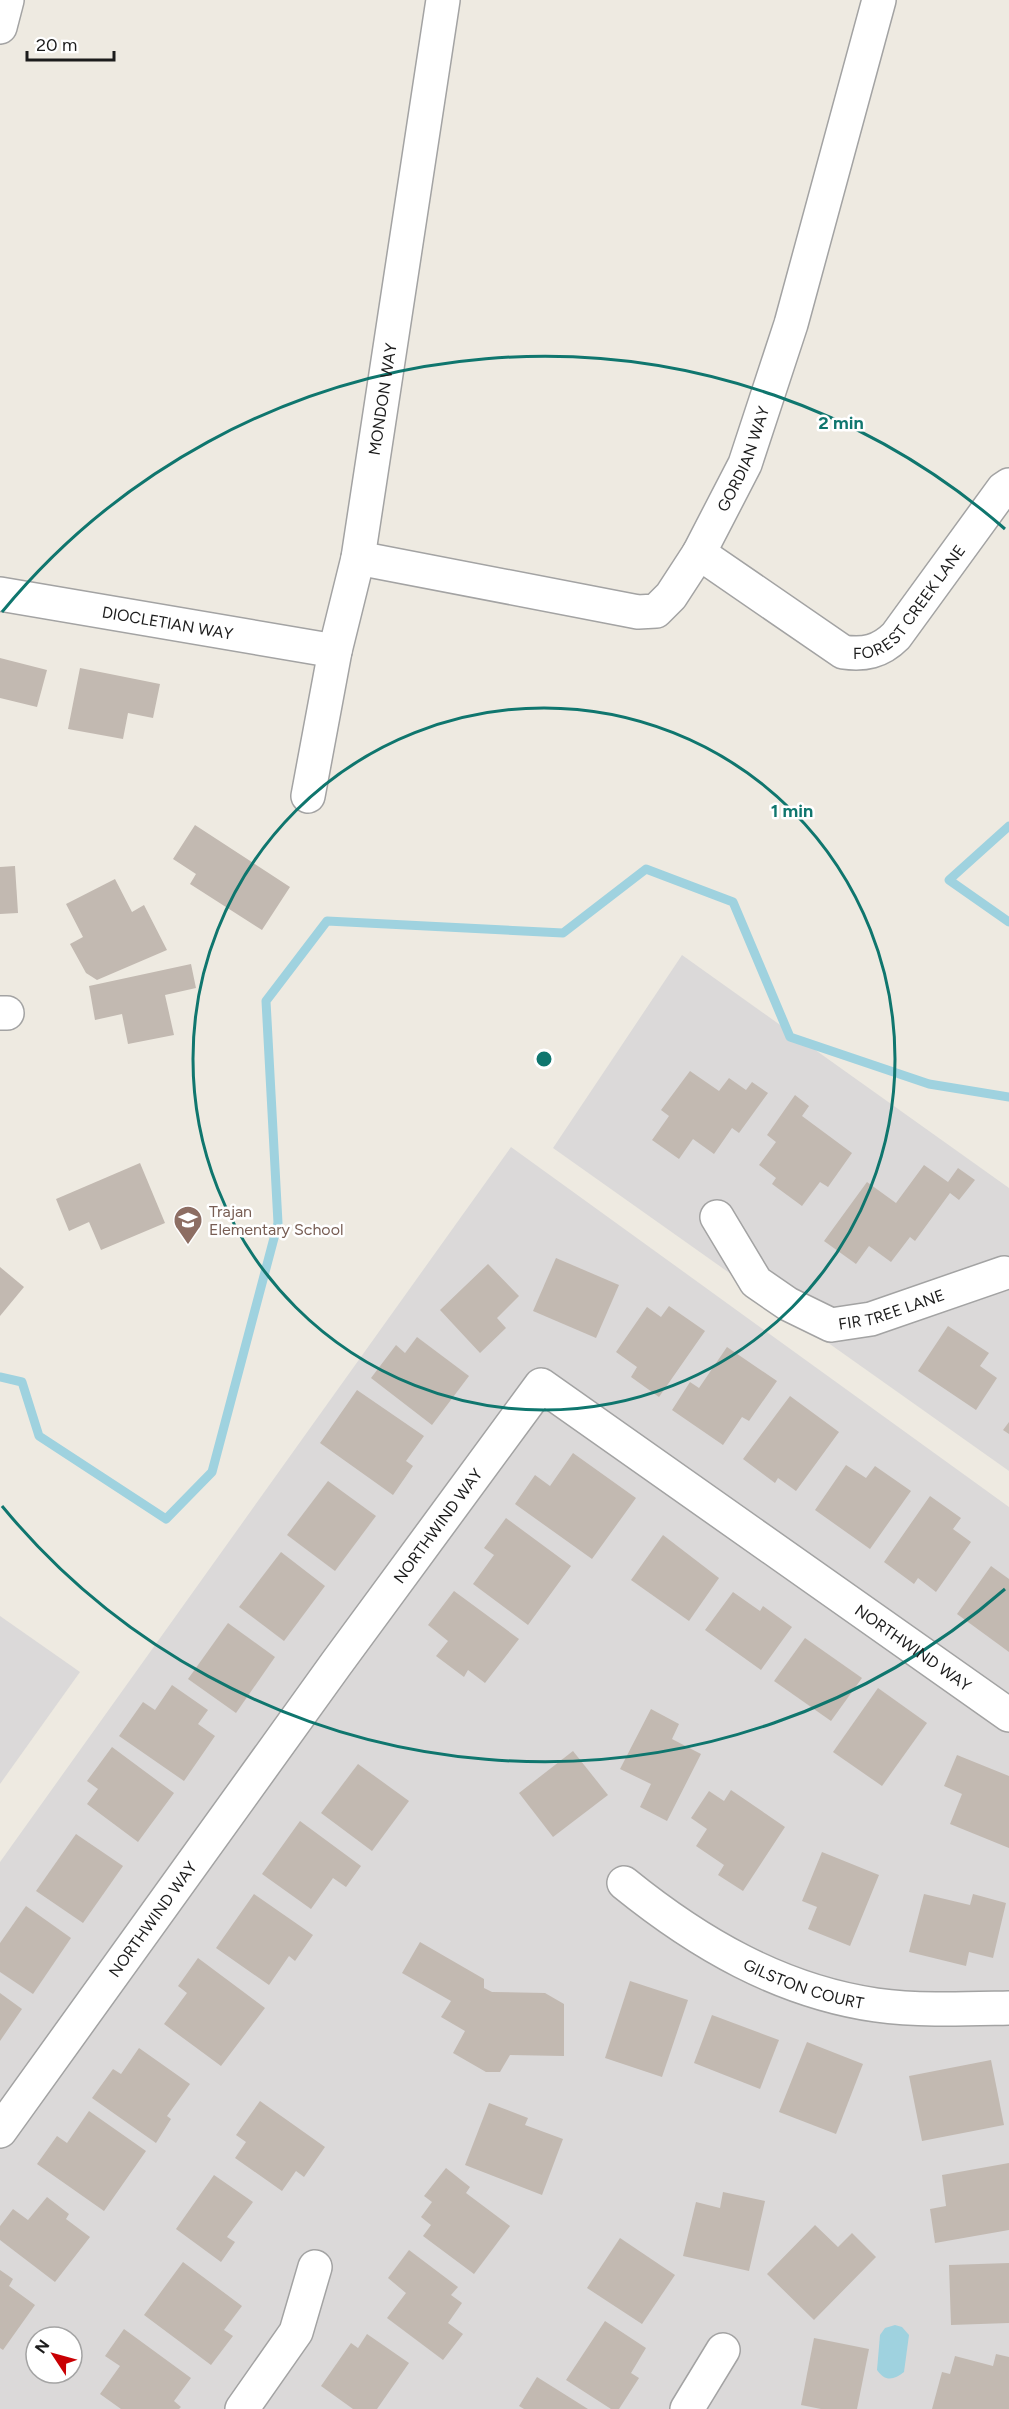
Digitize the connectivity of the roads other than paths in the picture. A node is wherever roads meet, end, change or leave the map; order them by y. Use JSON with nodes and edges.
{"nodes":[{"id":1,"x":7,"y":0,"type":"edge"},
{"id":2,"x":443,"y":0,"type":"edge"},
{"id":3,"x":879,"y":0,"type":"edge"},
{"id":4,"x":0,"y":27,"type":"edge"},
{"id":5,"x":1009,"y":485,"type":"edge"},
{"id":6,"x":699,"y":553,"type":"junction"},
{"id":7,"x":358,"y":558,"type":"junction"},
{"id":8,"x":0,"y":594,"type":"edge"},
{"id":9,"x":335,"y":651,"type":"junction"},
{"id":10,"x":308,"y":796,"type":"dead end"},
{"id":11,"x":717,"y":1216,"type":"dead end"},
{"id":12,"x":1007,"y":1271,"type":"edge"},
{"id":13,"x":1009,"y":1715,"type":"edge"},
{"id":14,"x":624,"y":1883,"type":"dead end"},
{"id":15,"x":1009,"y":2008,"type":"edge"},
{"id":16,"x":0,"y":2131,"type":"edge"},
{"id":17,"x":315,"y":2267,"type":"dead end"},
{"id":18,"x":723,"y":2350,"type":"dead end"},
{"id":19,"x":242,"y":2409,"type":"edge"},
{"id":20,"x":687,"y":2409,"type":"edge"}],
"edges":[{"from":1,"to":4,"type":"street"},
{"from":2,"to":7,"type":"street","name":"MONDON WAY"},
{"from":3,"to":6,"type":"street","name":"GORDIAN WAY"},
{"from":5,"to":6,"type":"street","name":"FOREST CREEK LANE"},
{"from":6,"to":7,"type":"street","name":"GORDIAN WAY"},
{"from":7,"to":9,"type":"street","name":"MONDON WAY"},
{"from":8,"to":9,"type":"street","name":"DIOCLETIAN WAY"},
{"from":9,"to":10,"type":"street","name":"MONDON WAY"},
{"from":11,"to":12,"type":"street","name":"FIR TREE LANE"},
{"from":13,"to":16,"type":"street","name":"NORTHWIND WAY"},
{"from":14,"to":15,"type":"street","name":"GILSTON COURT"},
{"from":17,"to":19,"type":"street"},
{"from":18,"to":20,"type":"street"}]}
